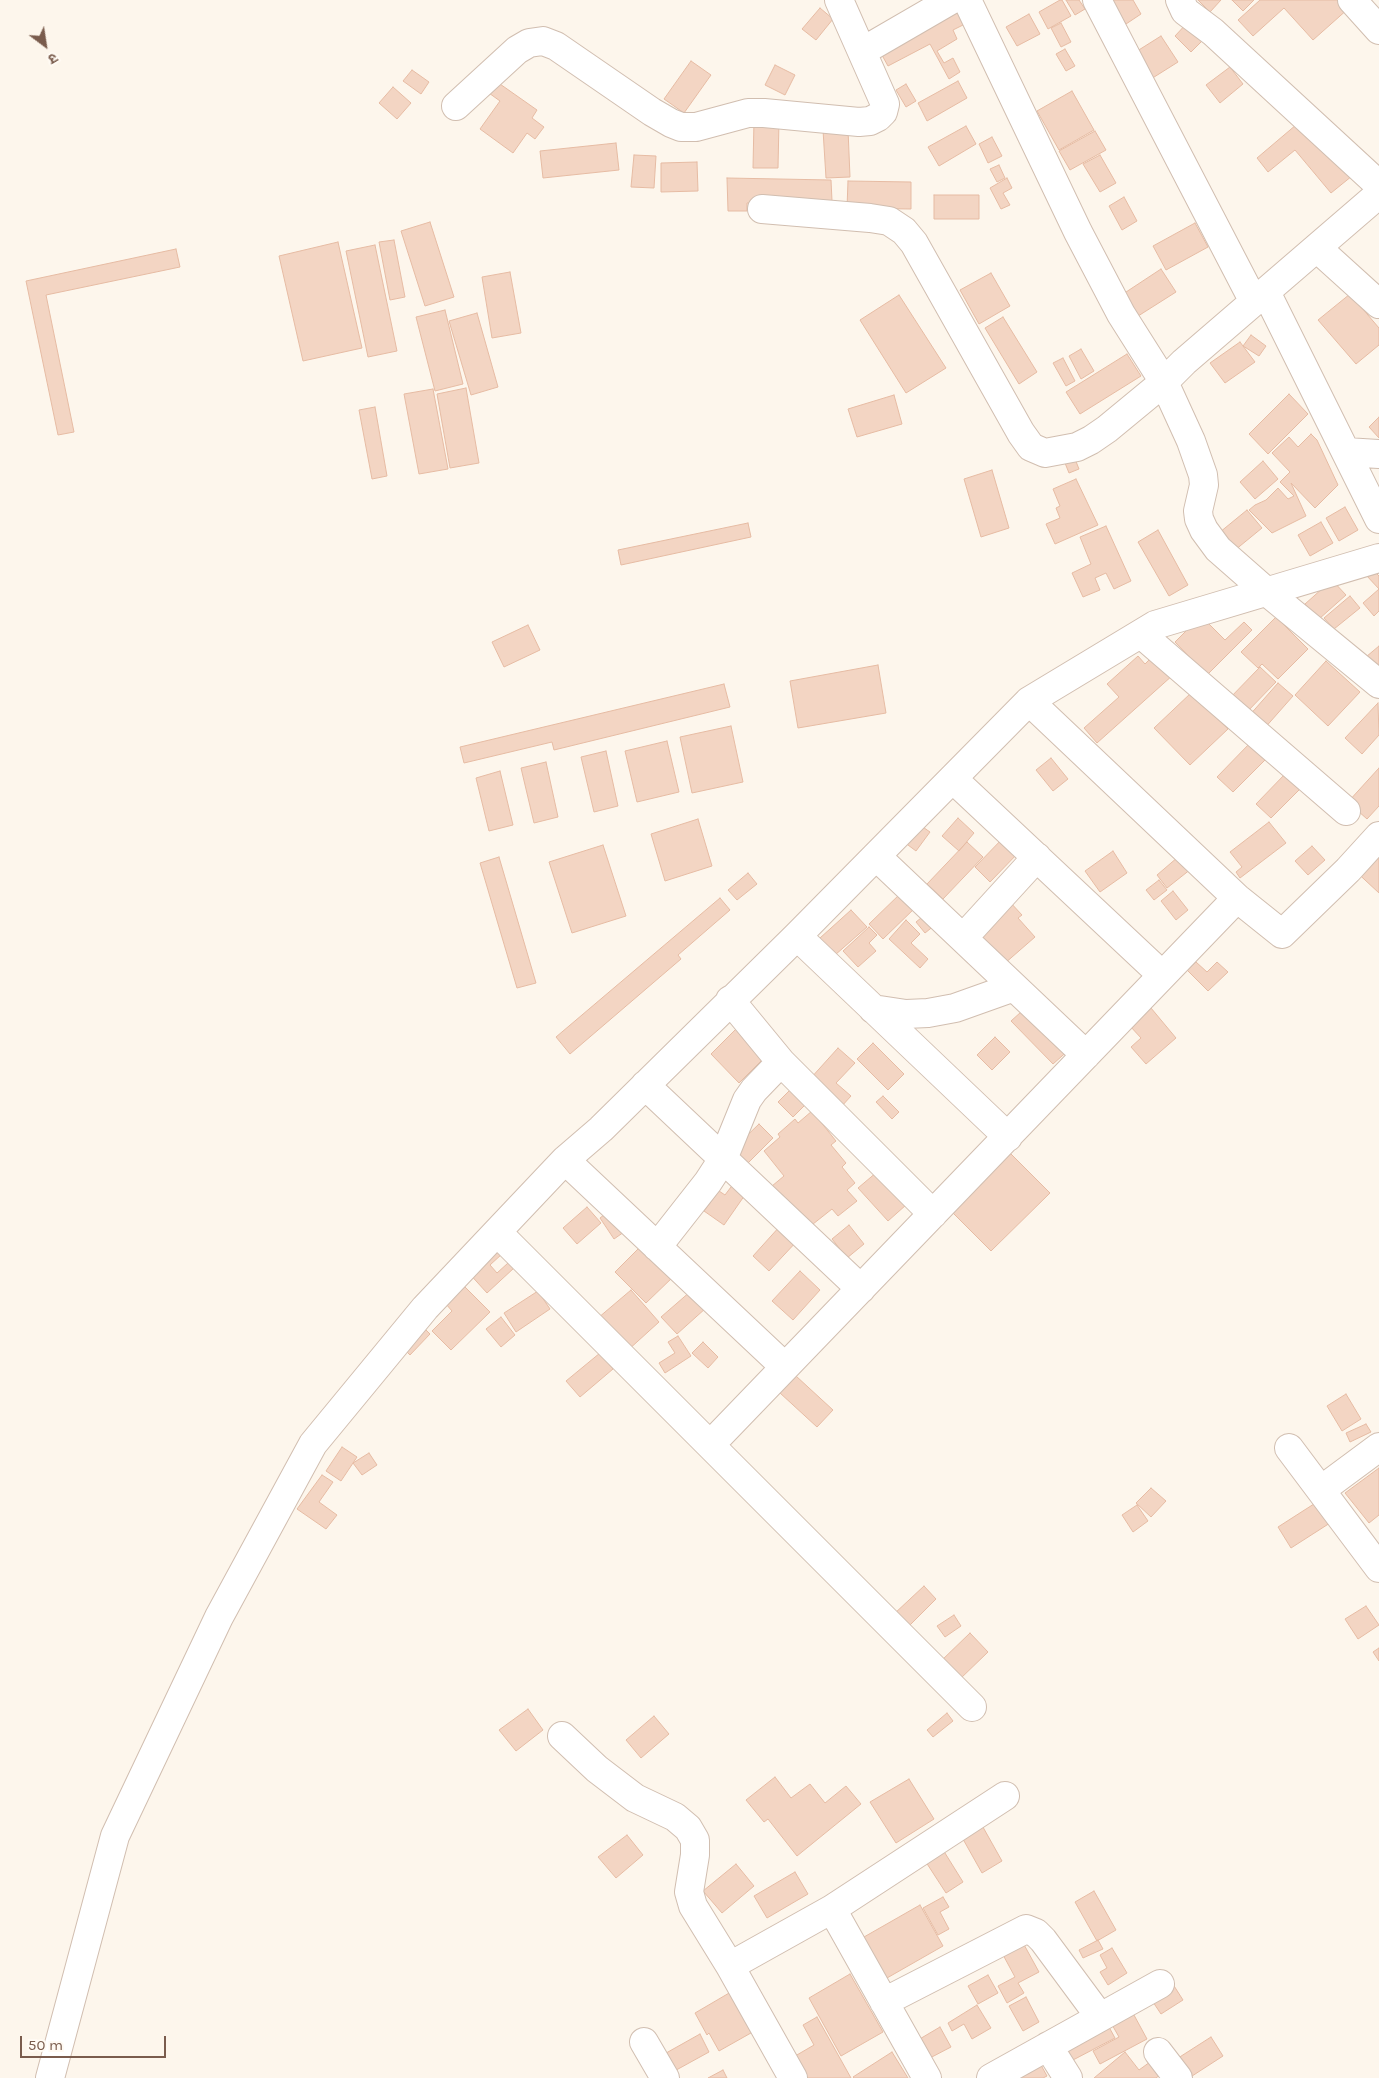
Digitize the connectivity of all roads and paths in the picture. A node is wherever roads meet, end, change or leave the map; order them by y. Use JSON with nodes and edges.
{"nodes":[{"id":1,"x":839,"y":0,"type":"edge"},
{"id":2,"x":951,"y":0,"type":"edge"},
{"id":3,"x":967,"y":0,"type":"edge"},
{"id":4,"x":1097,"y":0,"type":"edge"},
{"id":5,"x":1180,"y":0,"type":"edge"},
{"id":6,"x":1352,"y":0,"type":"edge"},
{"id":7,"x":1379,"y":30,"type":"edge"},
{"id":8,"x":863,"y":51,"type":"junction"},
{"id":9,"x":456,"y":106,"type":"dead end"},
{"id":10,"x":1379,"y":185,"type":"edge"},
{"id":11,"x":1379,"y":194,"type":"edge"},
{"id":12,"x":762,"y":208,"type":"dead end"},
{"id":13,"x":1317,"y":248,"type":"junction"},
{"id":14,"x":1260,"y":297,"type":"junction"},
{"id":15,"x":1379,"y":304,"type":"edge"},
{"id":16,"x":1164,"y":382,"type":"junction"},
{"id":17,"x":1346,"y":452,"type":"junction"},
{"id":18,"x":1379,"y":454,"type":"edge"},
{"id":19,"x":1379,"y":519,"type":"edge"},
{"id":20,"x":1379,"y":558,"type":"edge"},
{"id":21,"x":1266,"y":592,"type":"junction"},
{"id":22,"x":1141,"y":634,"type":"junction"},
{"id":23,"x":1379,"y":684,"type":"edge"},
{"id":24,"x":1029,"y":701,"type":"junction"},
{"id":25,"x":952,"y":778,"type":"junction"},
{"id":26,"x":1346,"y":811,"type":"dead end"},
{"id":27,"x":1379,"y":836,"type":"edge"},
{"id":28,"x":876,"y":856,"type":"junction"},
{"id":29,"x":1037,"y":857,"type":"junction"},
{"id":30,"x":1238,"y":898,"type":"junction"},
{"id":31,"x":797,"y":936,"type":"junction"},
{"id":32,"x":963,"y":938,"type":"junction"},
{"id":33,"x":1162,"y":975,"type":"junction"},
{"id":34,"x":1014,"y":987,"type":"junction"},
{"id":35,"x":730,"y":1000,"type":"junction"},
{"id":36,"x":873,"y":1009,"type":"junction"},
{"id":37,"x":1086,"y":1055,"type":"junction"},
{"id":38,"x":781,"y":1062,"type":"junction"},
{"id":39,"x":644,"y":1086,"type":"junction"},
{"id":40,"x":1008,"y":1137,"type":"junction"},
{"id":41,"x":723,"y":1159,"type":"junction"},
{"id":42,"x":565,"y":1160,"type":"junction"},
{"id":43,"x":933,"y":1214,"type":"junction"},
{"id":44,"x":498,"y":1233,"type":"junction"},
{"id":45,"x":657,"y":1247,"type":"junction"},
{"id":46,"x":861,"y":1289,"type":"junction"},
{"id":47,"x":785,"y":1368,"type":"junction"},
{"id":48,"x":710,"y":1445,"type":"junction"},
{"id":49,"x":1379,"y":1447,"type":"edge"},
{"id":50,"x":1289,"y":1448,"type":"dead end"},
{"id":51,"x":1321,"y":1490,"type":"junction"},
{"id":52,"x":1379,"y":1568,"type":"edge"},
{"id":53,"x":972,"y":1707,"type":"dead end"},
{"id":54,"x":562,"y":1736,"type":"dead end"},
{"id":55,"x":1005,"y":1796,"type":"dead end"},
{"id":56,"x":832,"y":1909,"type":"junction"},
{"id":57,"x":730,"y":1966,"type":"junction"},
{"id":58,"x":1160,"y":1984,"type":"dead end"},
{"id":59,"x":884,"y":2002,"type":"junction"},
{"id":60,"x":1100,"y":2017,"type":"junction"},
{"id":61,"x":644,"y":2042,"type":"dead end"},
{"id":62,"x":1048,"y":2046,"type":"junction"},
{"id":63,"x":1158,"y":2052,"type":"dead end"},
{"id":64,"x":50,"y":2078,"type":"edge"},
{"id":65,"x":665,"y":2078,"type":"edge"},
{"id":66,"x":793,"y":2078,"type":"edge"},
{"id":67,"x":927,"y":2078,"type":"edge"},
{"id":68,"x":991,"y":2078,"type":"edge"},
{"id":69,"x":1068,"y":2078,"type":"edge"},
{"id":70,"x":1178,"y":2078,"type":"edge"}],
"edges":[{"from":1,"to":8,"type":"street"},
{"from":2,"to":8,"type":"street"},
{"from":3,"to":16,"type":"street"},
{"from":4,"to":14,"type":"street"},
{"from":5,"to":10,"type":"street"},
{"from":6,"to":7,"type":"street"},
{"from":8,"to":9,"type":"street"},
{"from":11,"to":13,"type":"street"},
{"from":12,"to":16,"type":"street"},
{"from":13,"to":14,"type":"street"},
{"from":13,"to":15,"type":"street"},
{"from":14,"to":16,"type":"street"},
{"from":14,"to":17,"type":"street"},
{"from":16,"to":21,"type":"street"},
{"from":17,"to":18,"type":"street"},
{"from":17,"to":19,"type":"street"},
{"from":20,"to":21,"type":"street"},
{"from":21,"to":22,"type":"street"},
{"from":21,"to":23,"type":"street"},
{"from":22,"to":24,"type":"street"},
{"from":22,"to":26,"type":"street"},
{"from":24,"to":25,"type":"street"},
{"from":24,"to":30,"type":"street"},
{"from":25,"to":28,"type":"street"},
{"from":25,"to":29,"type":"street"},
{"from":27,"to":30,"type":"street"},
{"from":28,"to":31,"type":"street"},
{"from":28,"to":32,"type":"street"},
{"from":29,"to":32,"type":"street"},
{"from":29,"to":33,"type":"street"},
{"from":30,"to":33,"type":"street"},
{"from":31,"to":35,"type":"street"},
{"from":31,"to":36,"type":"street"},
{"from":32,"to":34,"type":"street"},
{"from":33,"to":37,"type":"street"},
{"from":34,"to":36,"type":"street"},
{"from":34,"to":37,"type":"street"},
{"from":35,"to":38,"type":"street"},
{"from":35,"to":39,"type":"street"},
{"from":36,"to":40,"type":"street"},
{"from":37,"to":40,"type":"street"},
{"from":38,"to":41,"type":"street"},
{"from":38,"to":43,"type":"street"},
{"from":39,"to":41,"type":"street"},
{"from":39,"to":42,"type":"street"},
{"from":40,"to":43,"type":"street"},
{"from":41,"to":45,"type":"street"},
{"from":41,"to":46,"type":"street"},
{"from":42,"to":44,"type":"street"},
{"from":42,"to":45,"type":"street"},
{"from":43,"to":46,"type":"street"},
{"from":44,"to":48,"type":"street"},
{"from":44,"to":64,"type":"street"},
{"from":45,"to":47,"type":"street"},
{"from":46,"to":47,"type":"street"},
{"from":47,"to":48,"type":"street"},
{"from":48,"to":53,"type":"street"},
{"from":49,"to":51,"type":"street"},
{"from":50,"to":51,"type":"street"},
{"from":51,"to":52,"type":"street"},
{"from":54,"to":57,"type":"street"},
{"from":55,"to":56,"type":"street"},
{"from":56,"to":57,"type":"street"},
{"from":56,"to":59,"type":"street"},
{"from":57,"to":66,"type":"street"},
{"from":58,"to":60,"type":"street"},
{"from":59,"to":60,"type":"street"},
{"from":59,"to":67,"type":"street"},
{"from":60,"to":62,"type":"street"},
{"from":61,"to":65,"type":"street"},
{"from":62,"to":68,"type":"street"},
{"from":62,"to":69,"type":"street"},
{"from":63,"to":70,"type":"street"}]}
